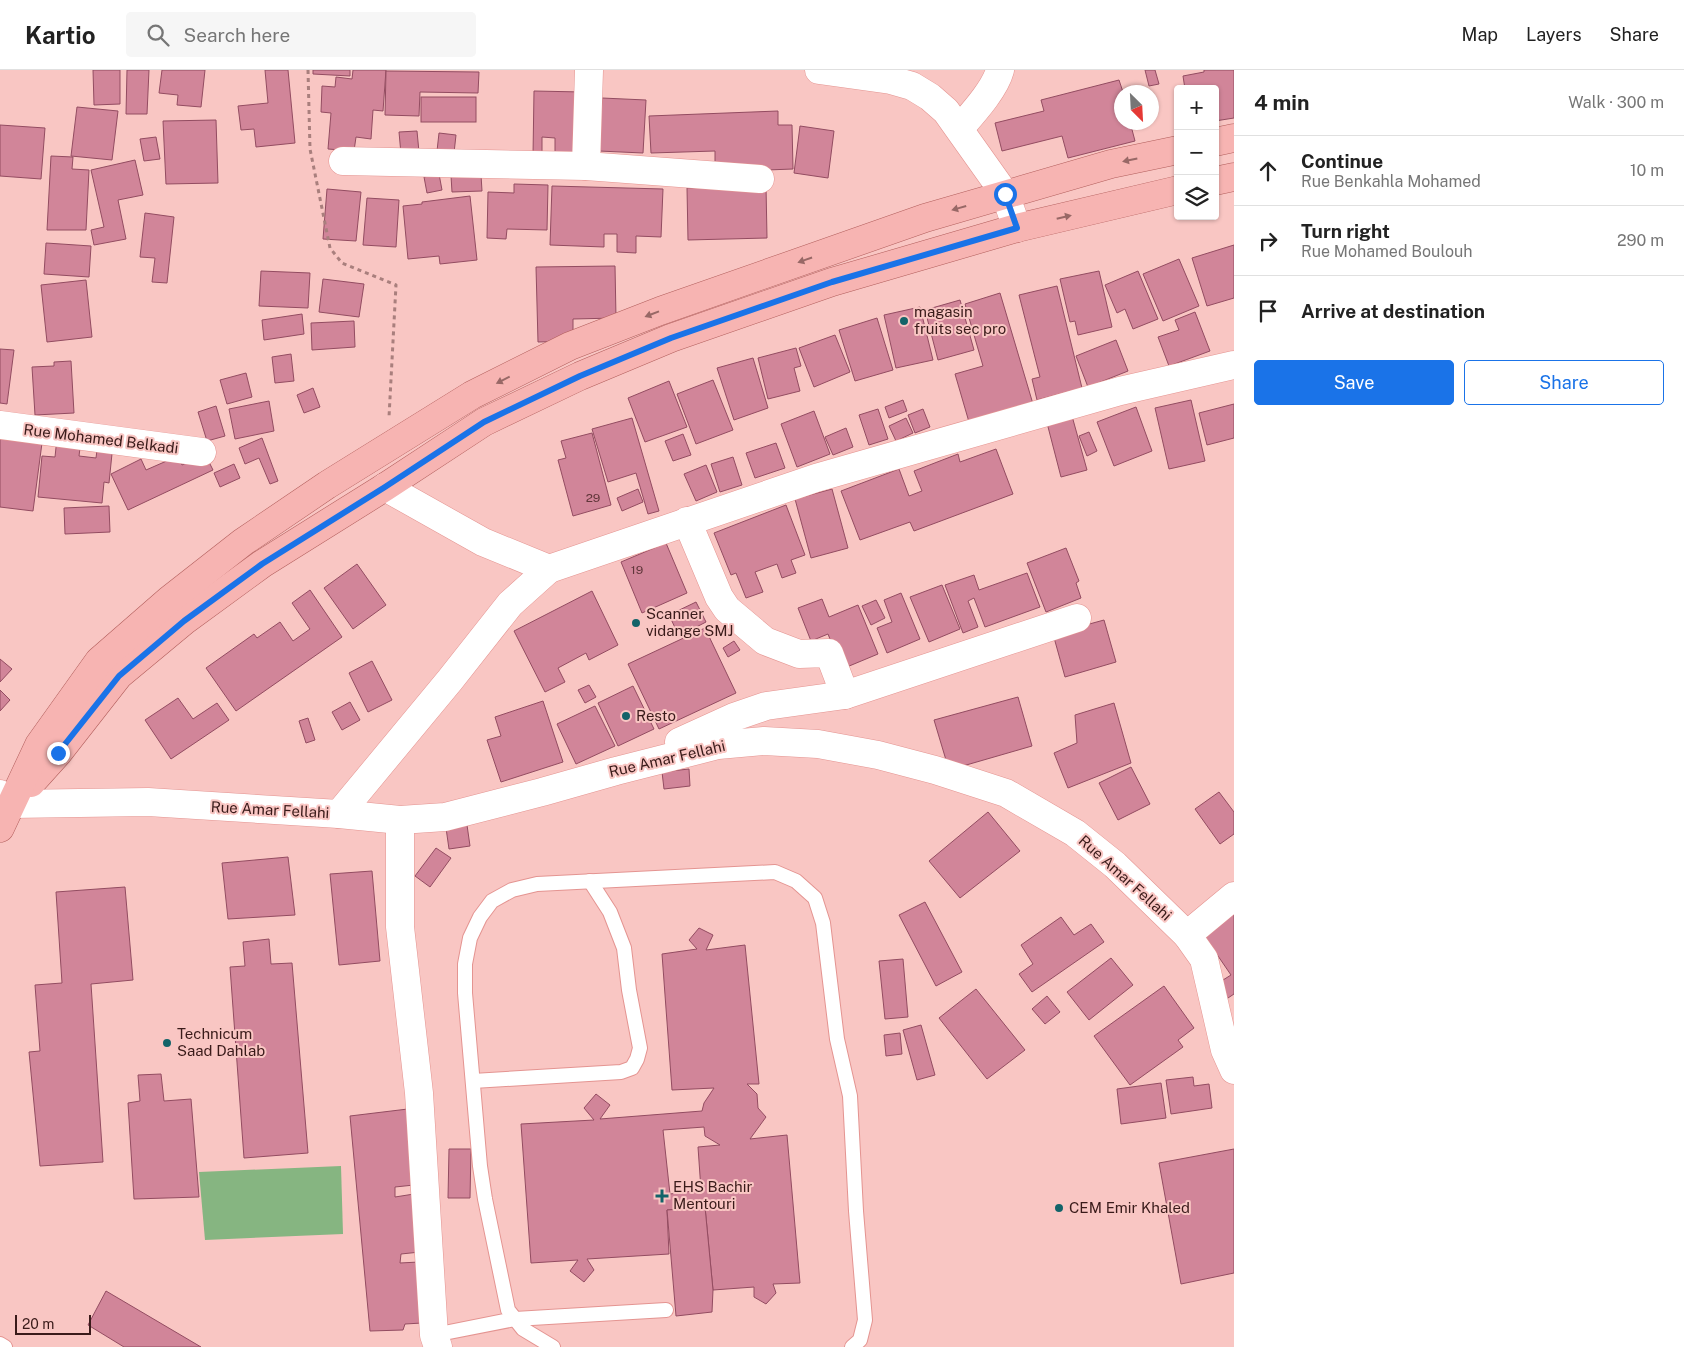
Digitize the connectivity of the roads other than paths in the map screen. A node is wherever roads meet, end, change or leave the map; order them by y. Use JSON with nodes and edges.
{"nodes":[{"id":1,"x":589,"y":70,"type":"edge"},
{"id":2,"x":820,"y":70,"type":"edge"},
{"id":3,"x":1000,"y":70,"type":"edge"},
{"id":4,"x":960,"y":128,"type":"junction"},
{"id":5,"x":1234,"y":138,"type":"edge"},
{"id":6,"x":1219,"y":141,"type":"edge"},
{"id":7,"x":1174,"y":151,"type":"edge"},
{"id":8,"x":342,"y":161,"type":"dead end"},
{"id":9,"x":586,"y":166,"type":"junction"},
{"id":10,"x":1234,"y":177,"type":"edge"},
{"id":11,"x":760,"y":179,"type":"dead end"},
{"id":12,"x":1219,"y":180,"type":"edge"},
{"id":13,"x":1174,"y":191,"type":"edge"},
{"id":14,"x":1005,"y":194,"type":"junction"},
{"id":15,"x":1017,"y":228,"type":"junction"},
{"id":16,"x":1234,"y":365,"type":"edge"},
{"id":17,"x":0,"y":425,"type":"edge"},
{"id":18,"x":202,"y":452,"type":"dead end"},
{"id":19,"x":385,"y":487,"type":"junction"},
{"id":20,"x":687,"y":521,"type":"junction"},
{"id":21,"x":549,"y":568,"type":"junction"},
{"id":22,"x":1077,"y":618,"type":"dead end"},
{"id":23,"x":845,"y":695,"type":"junction"},
{"id":24,"x":616,"y":771,"type":"junction"},
{"id":25,"x":6,"y":799,"type":"edge"},
{"id":26,"x":339,"y":814,"type":"junction"},
{"id":27,"x":400,"y":820,"type":"junction"},
{"id":28,"x":0,"y":828,"type":"edge"},
{"id":29,"x":590,"y":881,"type":"junction"},
{"id":30,"x":1234,"y":896,"type":"edge"},
{"id":31,"x":1187,"y":935,"type":"junction"},
{"id":32,"x":1234,"y":1070,"type":"edge"},
{"id":33,"x":473,"y":1080,"type":"junction"},
{"id":34,"x":666,"y":1310,"type":"dead end"},
{"id":35,"x":515,"y":1320,"type":"junction"},
{"id":36,"x":436,"y":1341,"type":"edge"},
{"id":37,"x":0,"y":1344,"type":"edge"},
{"id":38,"x":5,"y":1347,"type":"edge"},
{"id":39,"x":553,"y":1347,"type":"edge"},
{"id":40,"x":852,"y":1347,"type":"edge"}],
"edges":[{"from":1,"to":9,"type":"street"},
{"from":2,"to":4,"type":"street"},
{"from":3,"to":4,"type":"street"},
{"from":4,"to":14,"type":"street"},
{"from":5,"to":6,"type":"main road"},
{"from":7,"to":14,"type":"main road","one_way":true},
{"from":8,"to":9,"type":"street"},
{"from":9,"to":11,"type":"street"},
{"from":10,"to":12,"type":"main road"},
{"from":15,"to":13,"type":"main road","one_way":true},
{"from":14,"to":15,"type":"street"},
{"from":14,"to":25,"type":"main road","one_way":true},
{"from":15,"to":19,"type":"main road"},
{"from":16,"to":20,"type":"street"},
{"from":17,"to":18,"type":"street","name":"Rue Mohamed Belkadi"},
{"from":19,"to":21,"type":"street"},
{"from":19,"to":25,"type":"main road"},
{"from":20,"to":21,"type":"street"},
{"from":20,"to":23,"type":"street"},
{"from":21,"to":26,"type":"street"},
{"from":22,"to":23,"type":"street"},
{"from":23,"to":24,"type":"street"},
{"from":24,"to":27,"type":"street","name":"Rue Amar Fellahi"},
{"from":24,"to":31,"type":"street","name":"Rue Amar Fellahi"},
{"from":25,"to":26,"type":"street","name":"Rue Amar Fellahi"},
{"from":25,"to":28,"type":"main road"},
{"from":26,"to":27,"type":"street","name":"Rue Amar Fellahi"},
{"from":27,"to":36,"type":"street"},
{"from":29,"to":33,"type":"lane"},
{"from":29,"to":33,"type":"lane"},
{"from":29,"to":40,"type":"lane"},
{"from":30,"to":31,"type":"street"},
{"from":31,"to":32,"type":"street","name":"Rue Amar Fellahi"},
{"from":33,"to":35,"type":"lane"},
{"from":34,"to":35,"type":"lane"},
{"from":35,"to":36,"type":"lane"},
{"from":35,"to":39,"type":"lane"},
{"from":37,"to":38,"type":"lane"}]}
